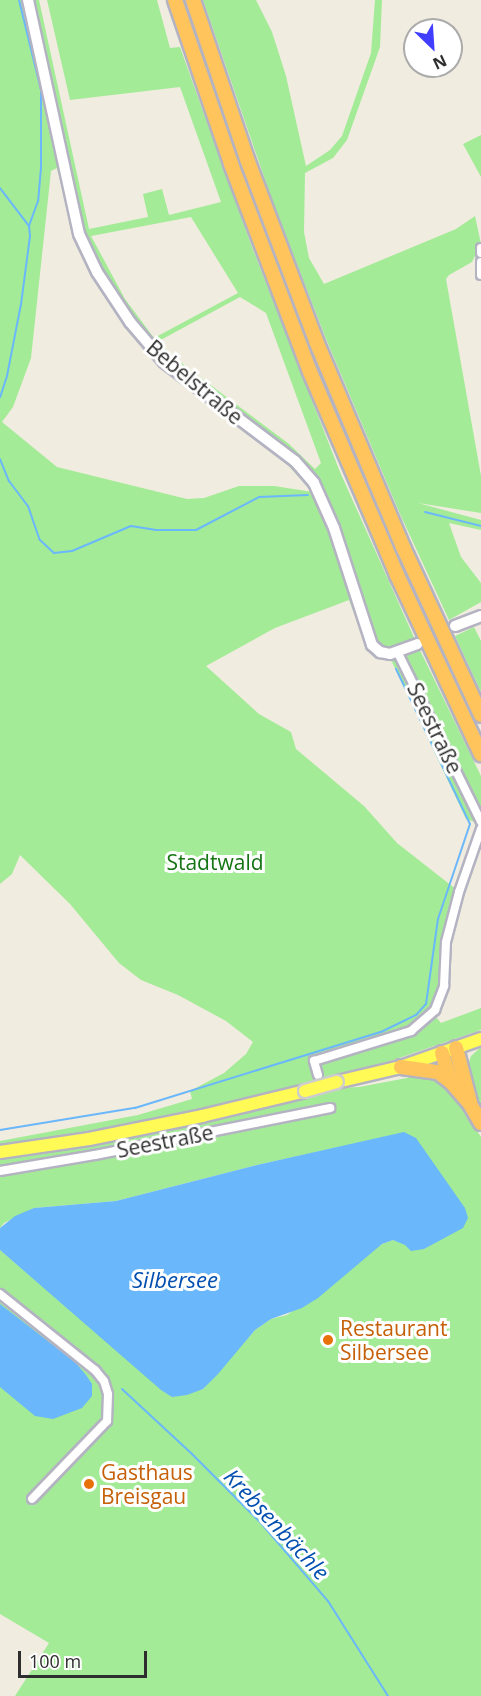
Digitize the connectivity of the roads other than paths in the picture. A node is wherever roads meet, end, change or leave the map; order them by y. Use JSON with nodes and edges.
{"nodes":[{"id":1,"x":28,"y":0,"type":"edge"},
{"id":2,"x":175,"y":0,"type":"edge"},
{"id":3,"x":193,"y":0,"type":"edge"},
{"id":4,"x":481,"y":262,"type":"edge"},
{"id":5,"x":481,"y":275,"type":"edge"},
{"id":6,"x":481,"y":616,"type":"edge"},
{"id":7,"x":455,"y":626,"type":"tunnel mouth"},
{"id":8,"x":417,"y":644,"type":"tunnel mouth"},
{"id":9,"x":398,"y":652,"type":"junction"},
{"id":10,"x":481,"y":715,"type":"edge"},
{"id":11,"x":481,"y":754,"type":"edge"},
{"id":12,"x":481,"y":822,"type":"edge"},
{"id":13,"x":481,"y":829,"type":"edge"},
{"id":14,"x":481,"y":1039,"type":"edge"},
{"id":15,"x":456,"y":1048,"type":"junction"},
{"id":16,"x":442,"y":1053,"type":"junction"},
{"id":17,"x":401,"y":1067,"type":"junction"},
{"id":18,"x":318,"y":1076,"type":"dead end"},
{"id":19,"x":451,"y":1082,"type":"junction"},
{"id":20,"x":470,"y":1104,"type":"junction"},
{"id":21,"x":330,"y":1108,"type":"dead end"},
{"id":22,"x":481,"y":1123,"type":"edge"},
{"id":23,"x":0,"y":1152,"type":"edge"},
{"id":24,"x":0,"y":1171,"type":"edge"},
{"id":25,"x":0,"y":1294,"type":"edge"},
{"id":26,"x":32,"y":1499,"type":"dead end"}],
"edges":[{"from":1,"to":9,"type":"street","name":"Bebelstraße"},
{"from":2,"to":11,"type":"highway"},
{"from":3,"to":10,"type":"highway"},
{"from":4,"to":5,"type":"street"},
{"from":6,"to":7,"type":"street"},
{"from":8,"to":9,"type":"street"},
{"from":9,"to":12,"type":"street","name":"Seestraße"},
{"from":13,"to":18,"type":"street"},
{"from":14,"to":15,"type":"main road"},
{"from":15,"to":16,"type":"main road"},
{"from":15,"to":20,"type":"highway"},
{"from":16,"to":17,"type":"main road"},
{"from":16,"to":19,"type":"highway"},
{"from":17,"to":19,"type":"highway"},
{"from":17,"to":23,"type":"main road","bridge":true},
{"from":19,"to":20,"type":"highway"},
{"from":20,"to":22,"type":"highway"},
{"from":21,"to":24,"type":"street","name":"Seestraße"},
{"from":25,"to":26,"type":"street"}]}
